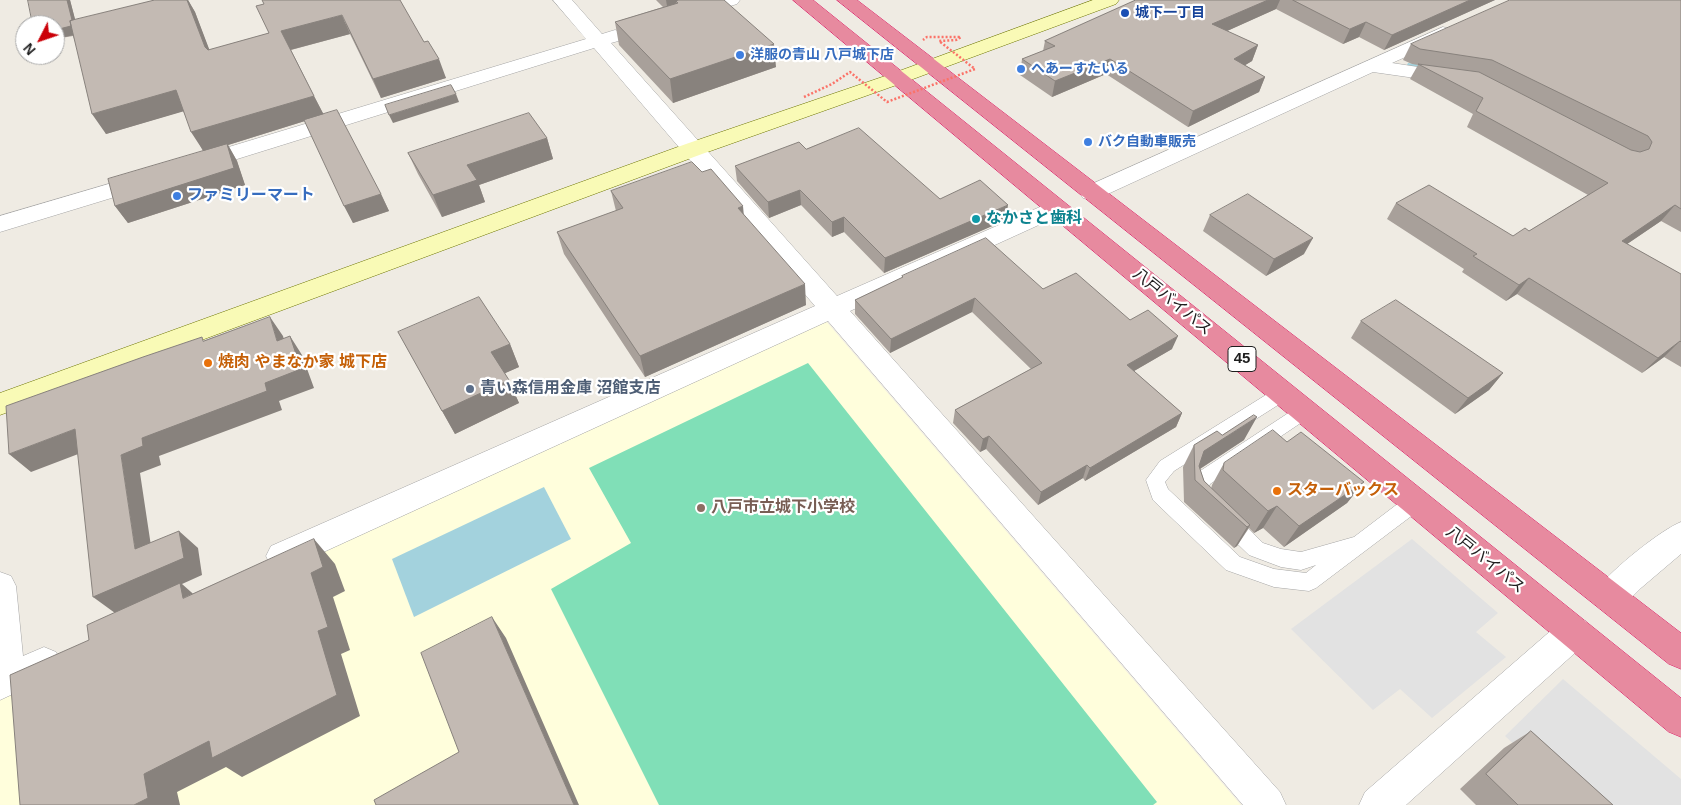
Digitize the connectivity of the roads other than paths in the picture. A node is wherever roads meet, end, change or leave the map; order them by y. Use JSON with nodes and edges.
{"nodes":[{"id":1,"x":562,"y":0,"type":"edge"},
{"id":2,"x":731,"y":0,"type":"edge"},
{"id":3,"x":802,"y":0,"type":"edge"},
{"id":4,"x":846,"y":0,"type":"edge"},
{"id":5,"x":1110,"y":0,"type":"edge"},
{"id":6,"x":674,"y":18,"type":"edge"},
{"id":7,"x":1462,"y":24,"type":"edge"},
{"id":8,"x":636,"y":29,"type":"edge"},
{"id":9,"x":598,"y":41,"type":"junction"},
{"id":10,"x":932,"y":66,"type":"junction"},
{"id":11,"x":1370,"y":66,"type":"junction"},
{"id":12,"x":898,"y":78,"type":"junction"},
{"id":13,"x":1465,"y":80,"type":"edge"},
{"id":14,"x":694,"y":149,"type":"junction"},
{"id":15,"x":1091,"y":193,"type":"junction"},
{"id":16,"x":1057,"y":208,"type":"junction"},
{"id":17,"x":0,"y":224,"type":"edge"},
{"id":18,"x":832,"y":308,"type":"junction"},
{"id":19,"x":1283,"y":393,"type":"junction"},
{"id":20,"x":0,"y":404,"type":"edge"},
{"id":21,"x":1305,"y":411,"type":"junction"},
{"id":22,"x":1415,"y":502,"type":"junction"},
{"id":23,"x":1681,"y":535,"type":"edge"},
{"id":24,"x":1362,"y":543,"type":"junction"},
{"id":25,"x":261,"y":565,"type":"edge"},
{"id":26,"x":0,"y":586,"type":"edge"},
{"id":27,"x":1610,"y":598,"type":"junction"},
{"id":28,"x":1574,"y":632,"type":"junction"},
{"id":29,"x":71,"y":651,"type":"edge"},
{"id":30,"x":1681,"y":653,"type":"edge"},
{"id":31,"x":4,"y":681,"type":"edge"},
{"id":32,"x":1681,"y":720,"type":"edge"},
{"id":33,"x":1267,"y":805,"type":"edge"},
{"id":34,"x":1378,"y":805,"type":"edge"}],
"edges":[{"from":1,"to":9,"type":"street"},
{"from":2,"to":6,"type":"street"},
{"from":3,"to":12,"type":"highway","name":"八戸バイパス","number":"45"},
{"from":4,"to":10,"type":"highway","number":"45"},
{"from":5,"to":10,"type":"street"},
{"from":7,"to":11,"type":"street"},
{"from":8,"to":9,"type":"street"},
{"from":9,"to":14,"type":"street"},
{"from":9,"to":17,"type":"street"},
{"from":10,"to":12,"type":"street"},
{"from":10,"to":15,"type":"highway","number":"45"},
{"from":11,"to":13,"type":"street"},
{"from":11,"to":15,"type":"street"},
{"from":12,"to":14,"type":"street"},
{"from":12,"to":16,"type":"highway","name":"八戸バイパス","number":"45"},
{"from":14,"to":18,"type":"street"},
{"from":14,"to":20,"type":"street"},
{"from":15,"to":27,"type":"highway","number":"45"},
{"from":16,"to":18,"type":"street"},
{"from":16,"to":19,"type":"highway","name":"八戸バイパス","number":"45"},
{"from":18,"to":25,"type":"street"},
{"from":18,"to":33,"type":"street"},
{"from":19,"to":21,"type":"highway","name":"八戸バイパス","number":"45"},
{"from":19,"to":24,"type":"lane"},
{"from":21,"to":22,"type":"highway","name":"八戸バイパス","number":"45"},
{"from":21,"to":24,"type":"lane"},
{"from":22,"to":24,"type":"lane"},
{"from":22,"to":28,"type":"highway","name":"八戸バイパス","number":"45"},
{"from":23,"to":27,"type":"street"},
{"from":26,"to":31,"type":"street"},
{"from":27,"to":30,"type":"highway","number":"45"},
{"from":28,"to":32,"type":"highway","name":"八戸バイパス","number":"45"},
{"from":28,"to":34,"type":"street"},
{"from":29,"to":31,"type":"street"}]}
